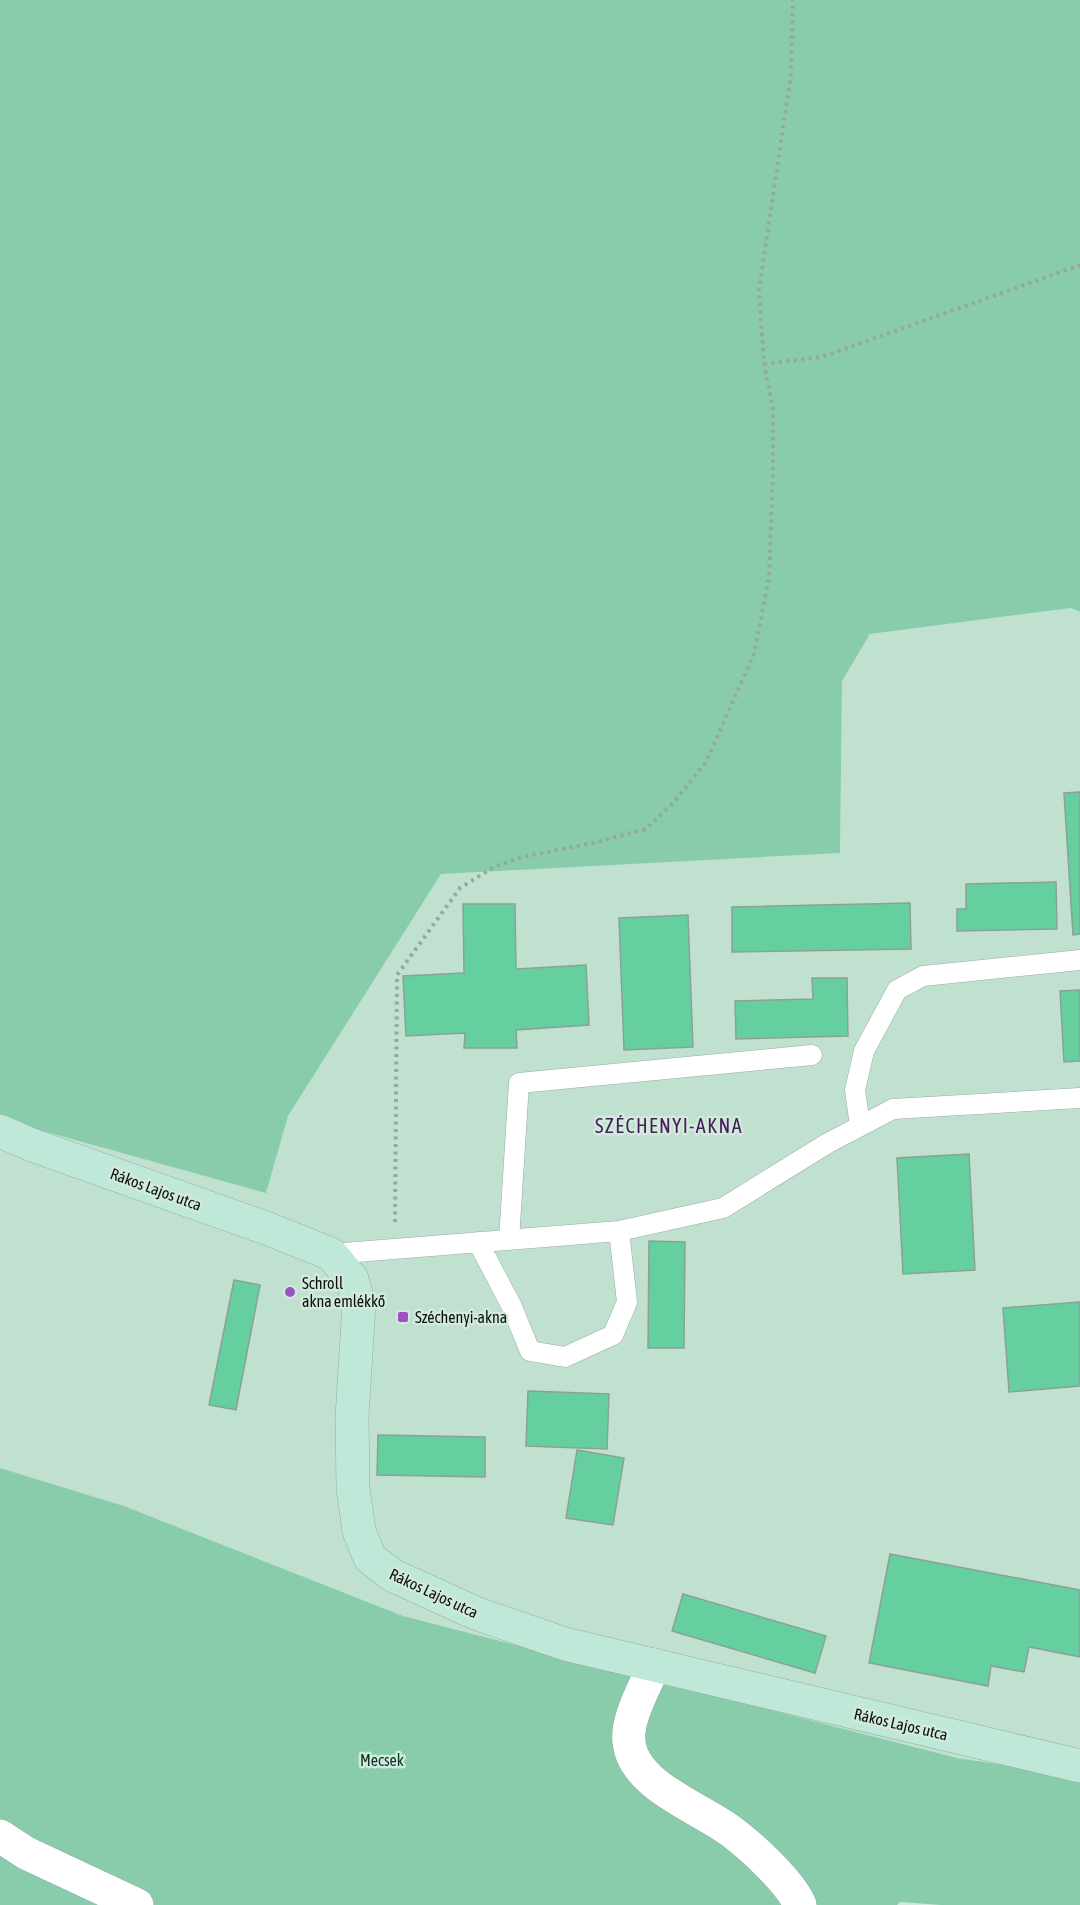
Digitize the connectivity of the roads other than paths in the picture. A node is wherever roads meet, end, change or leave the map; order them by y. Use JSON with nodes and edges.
{"nodes":[{"id":1,"x":1080,"y":960,"type":"edge"},
{"id":2,"x":812,"y":1055,"type":"dead end"},
{"id":3,"x":1080,"y":1098,"type":"edge"},
{"id":4,"x":860,"y":1126,"type":"junction"},
{"id":5,"x":0,"y":1131,"type":"edge"},
{"id":6,"x":619,"y":1231,"type":"junction"},
{"id":7,"x":509,"y":1240,"type":"junction"},
{"id":8,"x":478,"y":1242,"type":"junction"},
{"id":9,"x":331,"y":1254,"type":"junction"},
{"id":10,"x":654,"y":1665,"type":"junction"},
{"id":11,"x":1080,"y":1766,"type":"edge"},
{"id":12,"x":0,"y":1836,"type":"edge"},
{"id":13,"x":137,"y":1905,"type":"edge"},
{"id":14,"x":800,"y":1905,"type":"edge"}],
"edges":[{"from":1,"to":4,"type":"lane"},
{"from":2,"to":7,"type":"lane"},
{"from":3,"to":4,"type":"lane"},
{"from":4,"to":6,"type":"lane"},
{"from":5,"to":9,"type":"street","name":"Rákos Lajos utca"},
{"from":6,"to":7,"type":"lane"},
{"from":6,"to":8,"type":"lane"},
{"from":7,"to":8,"type":"lane"},
{"from":8,"to":9,"type":"lane"},
{"from":9,"to":10,"type":"street","name":"Rákos Lajos utca"},
{"from":10,"to":11,"type":"street","name":"Rákos Lajos utca"},
{"from":10,"to":14,"type":"street"},
{"from":12,"to":13,"type":"street"}]}
